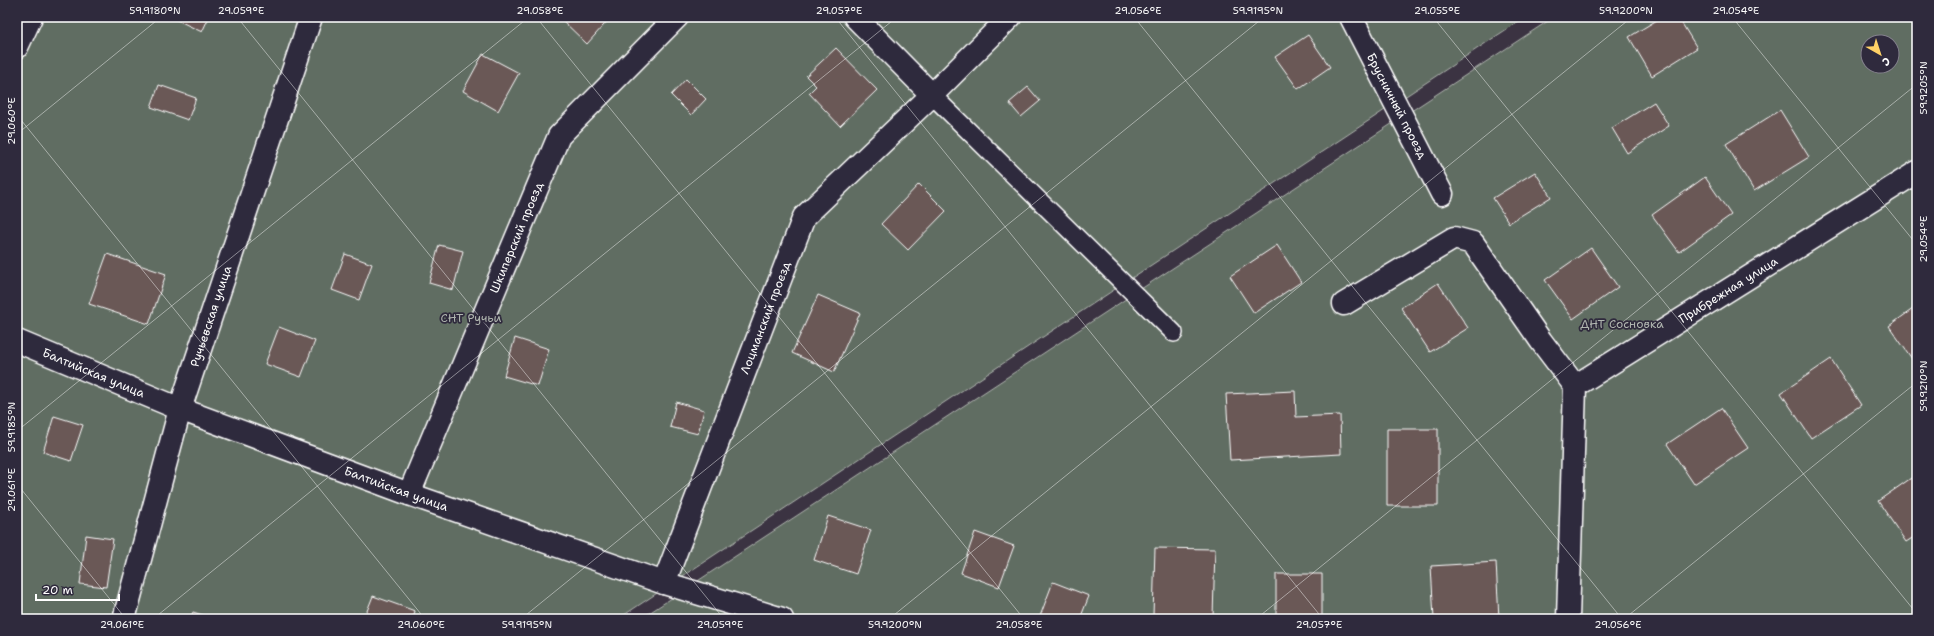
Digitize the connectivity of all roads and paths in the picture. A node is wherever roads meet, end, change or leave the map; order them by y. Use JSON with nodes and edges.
{"nodes":[{"id":1,"x":30,"y":17,"type":"edge"},
{"id":2,"x":311,"y":17,"type":"edge"},
{"id":3,"x":676,"y":17,"type":"edge"},
{"id":4,"x":855,"y":17,"type":"edge"},
{"id":5,"x":1010,"y":17,"type":"edge"},
{"id":6,"x":1351,"y":17,"type":"edge"},
{"id":7,"x":17,"y":48,"type":"edge"},
{"id":8,"x":932,"y":95,"type":"junction"},
{"id":9,"x":1917,"y":172,"type":"edge"},
{"id":10,"x":1442,"y":194,"type":"dead end"},
{"id":11,"x":1344,"y":304,"type":"dead end"},
{"id":12,"x":1174,"y":333,"type":"dead end"},
{"id":13,"x":17,"y":341,"type":"edge"},
{"id":14,"x":1575,"y":386,"type":"junction"},
{"id":15,"x":180,"y":409,"type":"junction"},
{"id":16,"x":409,"y":494,"type":"junction"},
{"id":17,"x":664,"y":583,"type":"junction"},
{"id":18,"x":124,"y":619,"type":"edge"},
{"id":19,"x":782,"y":619,"type":"edge"},
{"id":20,"x":1568,"y":619,"type":"edge"}],
"edges":[{"from":1,"to":7,"type":"street"},
{"from":2,"to":15,"type":"street","name":"Ручьевская улица"},
{"from":3,"to":16,"type":"street","name":"Шкиперский проезд"},
{"from":4,"to":8,"type":"street"},
{"from":5,"to":8,"type":"street","name":"Лоцманский проезд"},
{"from":6,"to":10,"type":"street","name":"Брусничный проезд"},
{"from":8,"to":12,"type":"lane"},
{"from":8,"to":17,"type":"street","name":"Лоцманский проезд"},
{"from":9,"to":14,"type":"street","name":"Прибрежная улица"},
{"from":11,"to":14,"type":"street"},
{"from":13,"to":15,"type":"street","name":"Балтийская улица"},
{"from":14,"to":20,"type":"street"},
{"from":15,"to":16,"type":"street","name":"Балтийская улица"},
{"from":15,"to":18,"type":"street","name":"Ручьевская улица"},
{"from":16,"to":17,"type":"street","name":"Балтийская улица"},
{"from":17,"to":19,"type":"street","name":"Балтийская улица"}]}
